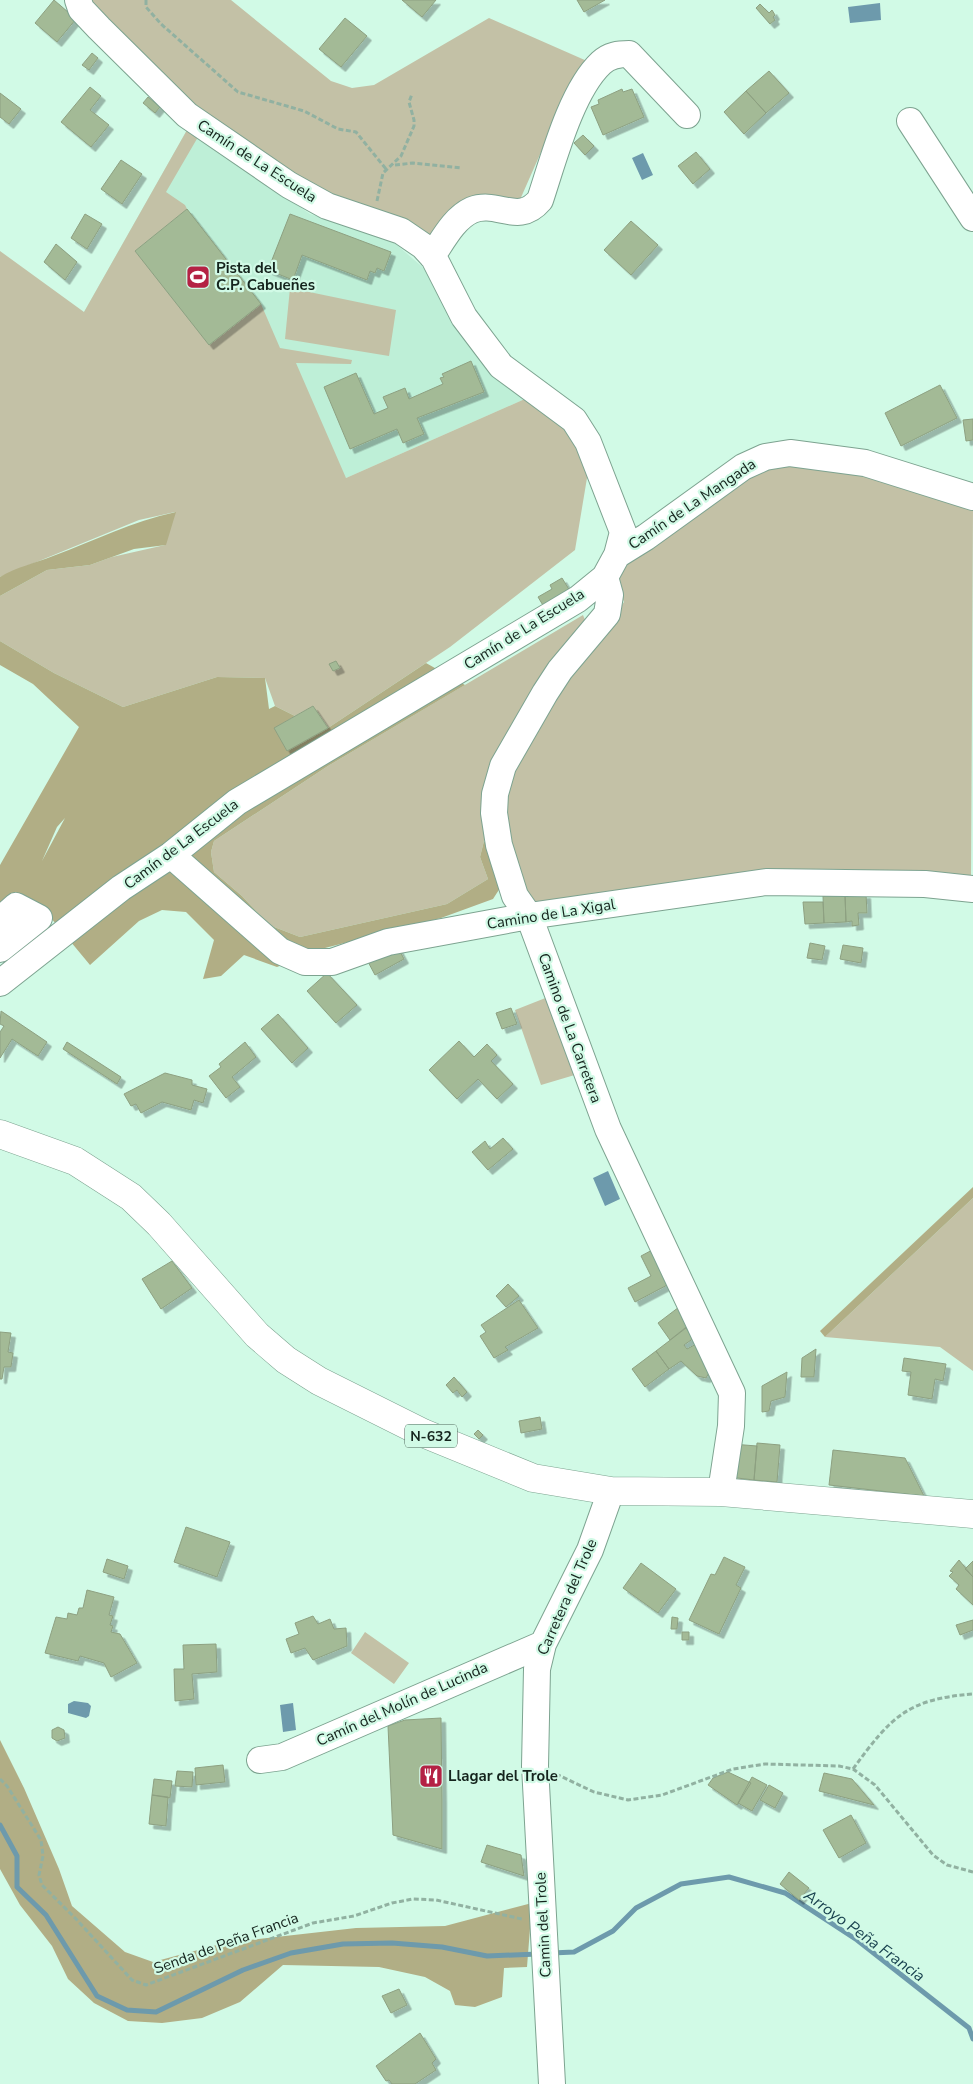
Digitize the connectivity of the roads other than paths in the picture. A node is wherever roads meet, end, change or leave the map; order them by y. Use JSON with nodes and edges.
{"nodes":[{"id":1,"x":78,"y":0,"type":"edge"},
{"id":2,"x":687,"y":115,"type":"dead end"},
{"id":3,"x":910,"y":121,"type":"dead end"},
{"id":4,"x":973,"y":218,"type":"edge"},
{"id":5,"x":432,"y":256,"type":"junction"},
{"id":6,"x":971,"y":493,"type":"edge"},
{"id":7,"x":611,"y":566,"type":"junction"},
{"id":8,"x":171,"y":855,"type":"junction"},
{"id":9,"x":973,"y":889,"type":"edge"},
{"id":10,"x":529,"y":916,"type":"junction"},
{"id":11,"x":0,"y":920,"type":"edge"},
{"id":12,"x":0,"y":949,"type":"edge"},
{"id":13,"x":0,"y":982,"type":"edge"},
{"id":14,"x":0,"y":1134,"type":"edge"},
{"id":15,"x":611,"y":1491,"type":"junction"},
{"id":16,"x":721,"y":1492,"type":"junction"},
{"id":17,"x":967,"y":1515,"type":"edge"},
{"id":18,"x":543,"y":1644,"type":"junction"},
{"id":19,"x":260,"y":1760,"type":"dead end"},
{"id":20,"x":535,"y":1766,"type":"joint"},
{"id":21,"x":552,"y":2084,"type":"edge"}],
"edges":[{"from":1,"to":5,"type":"street","name":"Camín de La Escuela"},
{"from":2,"to":5,"type":"street"},
{"from":3,"to":4,"type":"street"},
{"from":5,"to":7,"type":"street","name":"Camín de La Escuela"},
{"from":6,"to":7,"type":"street","name":"Camín de La Mangada"},
{"from":7,"to":8,"type":"street","name":"Camín de La Escuela"},
{"from":7,"to":10,"type":"street","name":"Camino de La Carretera"},
{"from":8,"to":10,"type":"street","name":"Camino de La Xigal"},
{"from":8,"to":13,"type":"street","name":"Camín de La Escuela"},
{"from":9,"to":10,"type":"street","name":"Camino de La Xigal"},
{"from":10,"to":16,"type":"street","name":"Camino de La Carretera"},
{"from":11,"to":12,"type":"street"},
{"from":14,"to":15,"type":"highway","number":"N-632"},
{"from":15,"to":16,"type":"highway","number":"N-632"},
{"from":15,"to":18,"type":"street","name":"Carretera del Trole"},
{"from":16,"to":17,"type":"highway","number":"N-632"},
{"from":18,"to":19,"type":"street","name":"Camín del Molín de Lucinda"},
{"from":18,"to":20,"type":"street","name":"Carretera del Trole"},
{"from":20,"to":21,"type":"street","name":"Camin del Trole"}]}
